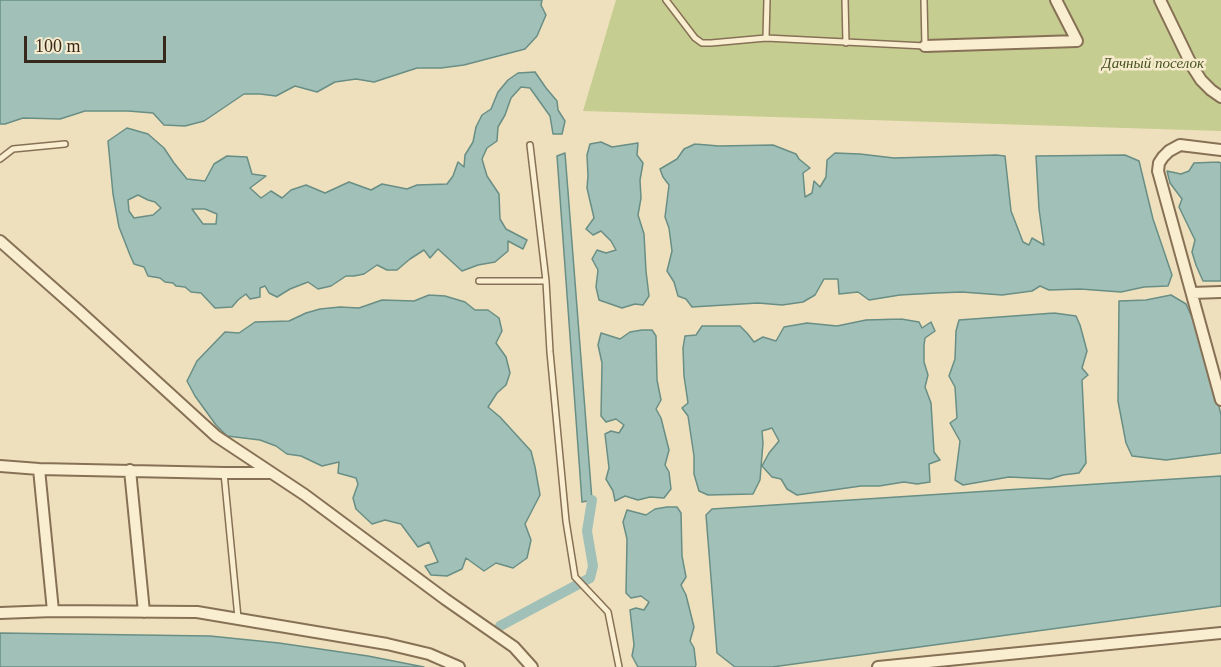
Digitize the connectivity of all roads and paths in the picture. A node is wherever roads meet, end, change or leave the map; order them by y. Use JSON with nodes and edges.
{"nodes":[{"id":1,"x":666,"y":0,"type":"edge"},
{"id":2,"x":767,"y":0,"type":"edge"},
{"id":3,"x":845,"y":0,"type":"edge"},
{"id":4,"x":924,"y":0,"type":"edge"},
{"id":5,"x":1056,"y":0,"type":"edge"},
{"id":6,"x":1160,"y":0,"type":"edge"},
{"id":7,"x":766,"y":38,"type":"junction"},
{"id":8,"x":846,"y":43,"type":"junction"},
{"id":9,"x":925,"y":46,"type":"junction"},
{"id":10,"x":1221,"y":97,"type":"edge"},
{"id":11,"x":65,"y":144,"type":"dead end"},
{"id":12,"x":530,"y":145,"type":"dead end"},
{"id":13,"x":1221,"y":150,"type":"edge"},
{"id":14,"x":0,"y":159,"type":"edge"},
{"id":15,"x":0,"y":241,"type":"edge"},
{"id":16,"x":479,"y":281,"type":"dead end"},
{"id":17,"x":546,"y":281,"type":"junction"},
{"id":18,"x":1221,"y":292,"type":"edge"},
{"id":19,"x":1192,"y":293,"type":"junction"},
{"id":20,"x":1221,"y":400,"type":"edge"},
{"id":21,"x":0,"y":466,"type":"edge"},
{"id":22,"x":39,"y":469,"type":"junction"},
{"id":23,"x":130,"y":470,"type":"junction"},
{"id":24,"x":224,"y":473,"type":"junction"},
{"id":25,"x":271,"y":473,"type":"junction"},
{"id":26,"x":53,"y":611,"type":"junction"},
{"id":27,"x":144,"y":612,"type":"junction"},
{"id":28,"x":0,"y":614,"type":"edge"},
{"id":29,"x":238,"y":619,"type":"junction"},
{"id":30,"x":1221,"y":633,"type":"edge"},
{"id":31,"x":459,"y":667,"type":"edge"},
{"id":32,"x":532,"y":667,"type":"edge"},
{"id":33,"x":619,"y":667,"type":"edge"},
{"id":34,"x":878,"y":667,"type":"edge"}],
"edges":[{"from":1,"to":7,"type":"lane"},
{"from":2,"to":7,"type":"lane"},
{"from":3,"to":8,"type":"lane"},
{"from":4,"to":9,"type":"lane"},
{"from":5,"to":9,"type":"street"},
{"from":6,"to":10,"type":"street"},
{"from":7,"to":8,"type":"lane"},
{"from":8,"to":9,"type":"lane"},
{"from":11,"to":14,"type":"lane"},
{"from":12,"to":17,"type":"lane"},
{"from":13,"to":19,"type":"street"},
{"from":15,"to":25,"type":"street"},
{"from":16,"to":17,"type":"lane"},
{"from":17,"to":33,"type":"lane"},
{"from":18,"to":19,"type":"street"},
{"from":19,"to":20,"type":"street"},
{"from":21,"to":22,"type":"street"},
{"from":22,"to":23,"type":"street"},
{"from":22,"to":26,"type":"street"},
{"from":23,"to":24,"type":"street"},
{"from":23,"to":27,"type":"street"},
{"from":24,"to":25,"type":"street"},
{"from":24,"to":29,"type":"lane"},
{"from":25,"to":32,"type":"street"},
{"from":26,"to":27,"type":"street"},
{"from":26,"to":28,"type":"street"},
{"from":27,"to":29,"type":"street"},
{"from":29,"to":31,"type":"street"},
{"from":30,"to":34,"type":"street"}]}
